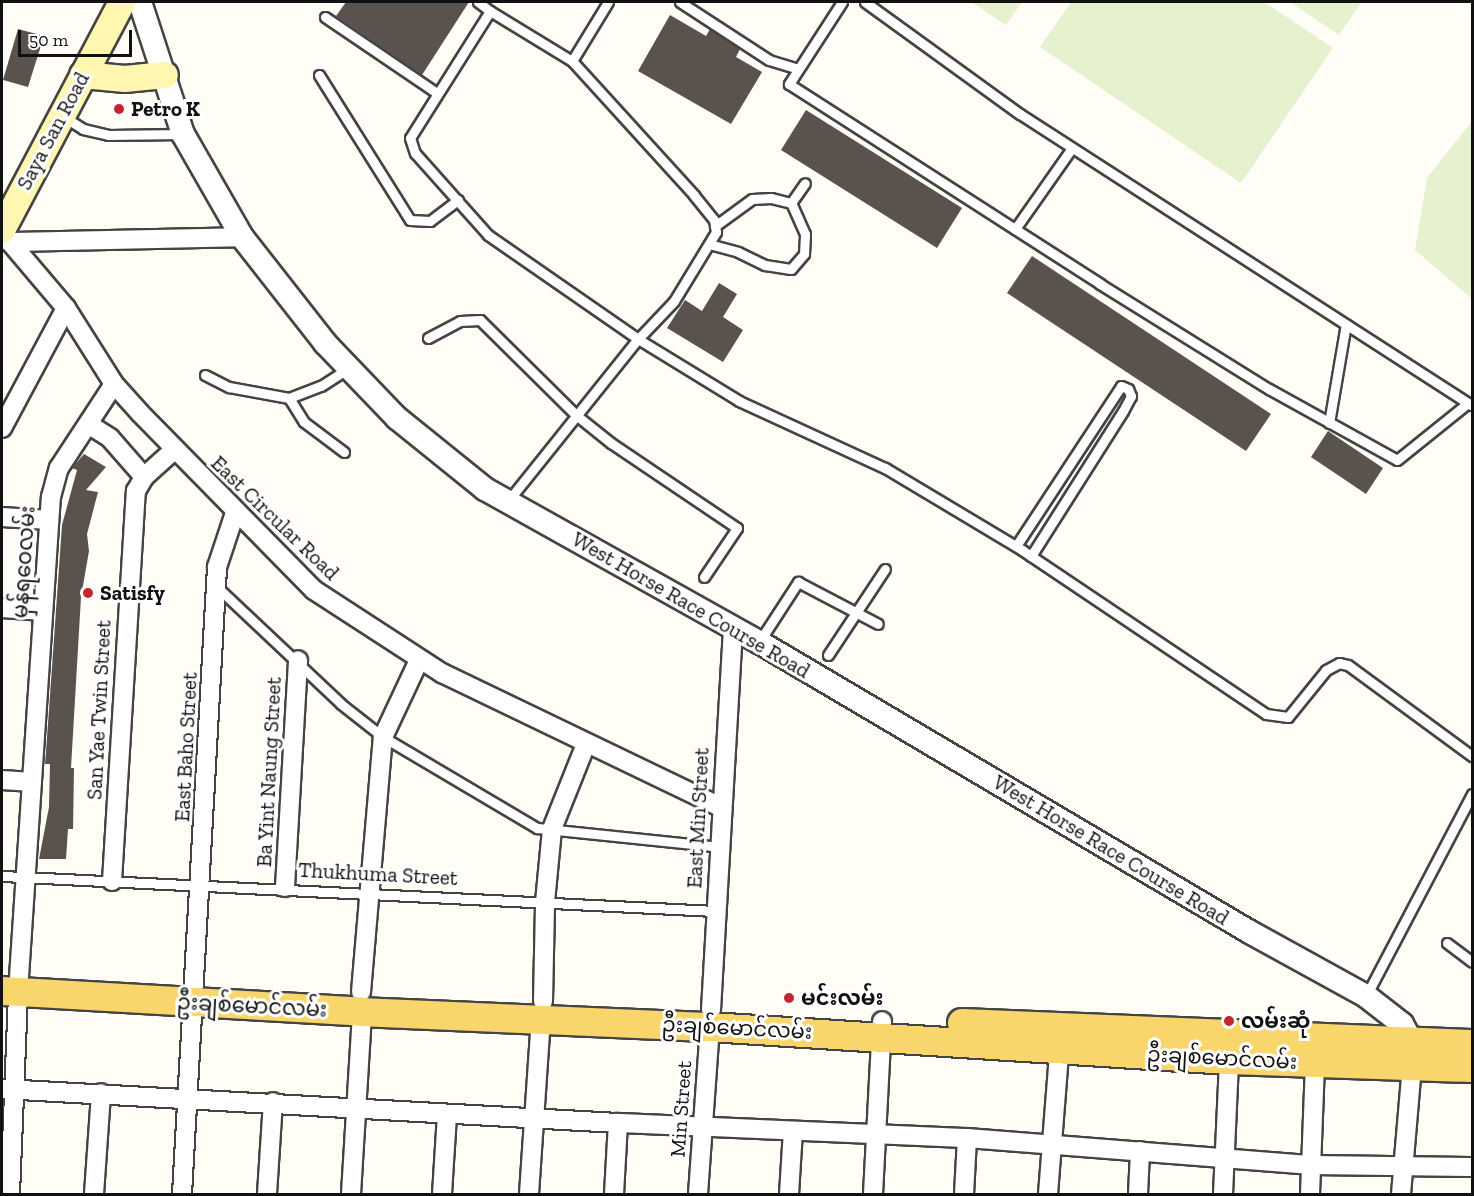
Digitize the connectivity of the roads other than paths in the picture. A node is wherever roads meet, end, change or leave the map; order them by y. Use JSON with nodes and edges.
{"nodes":[{"id":1,"x":122,"y":2,"type":"edge"},
{"id":2,"x":140,"y":2,"type":"edge"},
{"id":3,"x":478,"y":2,"type":"edge"},
{"id":4,"x":608,"y":2,"type":"edge"},
{"id":5,"x":680,"y":2,"type":"edge"},
{"id":6,"x":842,"y":2,"type":"edge"},
{"id":7,"x":865,"y":2,"type":"edge"},
{"id":8,"x":490,"y":10,"type":"junction"},
{"id":9,"x":325,"y":17,"type":"dead end"},
{"id":10,"x":572,"y":61,"type":"junction"},
{"id":11,"x":798,"y":69,"type":"junction"},
{"id":12,"x":83,"y":75,"type":"junction"},
{"id":13,"x":165,"y":75,"type":"junction"},
{"id":14,"x":320,"y":75,"type":"dead end"},
{"id":15,"x":437,"y":93,"type":"junction"},
{"id":16,"x":61,"y":115,"type":"junction"},
{"id":17,"x":183,"y":134,"type":"junction"},
{"id":18,"x":1072,"y":148,"type":"junction"},
{"id":19,"x":805,"y":183,"type":"dead end"},
{"id":20,"x":458,"y":200,"type":"junction"},
{"id":21,"x":791,"y":203,"type":"junction"},
{"id":22,"x":715,"y":226,"type":"junction"},
{"id":23,"x":1015,"y":229,"type":"junction"},
{"id":24,"x":4,"y":236,"type":"edge"},
{"id":25,"x":242,"y":237,"type":"junction"},
{"id":26,"x":709,"y":244,"type":"junction"},
{"id":27,"x":66,"y":308,"type":"junction"},
{"id":28,"x":1346,"y":324,"type":"junction"},
{"id":29,"x":428,"y":338,"type":"dead end"},
{"id":30,"x":638,"y":339,"type":"junction"},
{"id":31,"x":349,"y":368,"type":"junction"},
{"id":32,"x":205,"y":375,"type":"dead end"},
{"id":33,"x":114,"y":384,"type":"junction"},
{"id":34,"x":289,"y":398,"type":"junction"},
{"id":35,"x":1470,"y":404,"type":"edge"},
{"id":36,"x":576,"y":415,"type":"junction"},
{"id":37,"x":1329,"y":423,"type":"junction"},
{"id":38,"x":88,"y":424,"type":"junction"},
{"id":39,"x":2,"y":428,"type":"edge"},
{"id":40,"x":174,"y":450,"type":"junction"},
{"id":41,"x":344,"y":452,"type":"dead end"},
{"id":42,"x":144,"y":477,"type":"junction"},
{"id":43,"x":508,"y":501,"type":"junction"},
{"id":44,"x":235,"y":513,"type":"junction"},
{"id":45,"x":2,"y":517,"type":"edge"},
{"id":46,"x":49,"y":520,"type":"junction"},
{"id":47,"x":1016,"y":546,"type":"junction"},
{"id":48,"x":1031,"y":556,"type":"junction"},
{"id":49,"x":885,"y":569,"type":"dead end"},
{"id":50,"x":704,"y":577,"type":"dead end"},
{"id":51,"x":217,"y":587,"type":"junction"},
{"id":52,"x":2,"y":608,"type":"edge"},
{"id":53,"x":43,"y":611,"type":"junction"},
{"id":54,"x":857,"y":611,"type":"junction"},
{"id":55,"x":878,"y":624,"type":"dead end"},
{"id":56,"x":733,"y":628,"type":"junction"},
{"id":57,"x":759,"y":642,"type":"junction"},
{"id":58,"x":828,"y":655,"type":"dead end"},
{"id":59,"x":298,"y":660,"type":"junction"},
{"id":60,"x":419,"y":660,"type":"junction"},
{"id":61,"x":382,"y":737,"type":"junction"},
{"id":62,"x":586,"y":744,"type":"junction"},
{"id":63,"x":1473,"y":756,"type":"edge"},
{"id":64,"x":2,"y":780,"type":"edge"},
{"id":65,"x":32,"y":782,"type":"junction"},
{"id":66,"x":1473,"y":794,"type":"edge"},
{"id":67,"x":720,"y":807,"type":"junction"},
{"id":68,"x":552,"y":829,"type":"junction"},
{"id":69,"x":720,"y":848,"type":"junction"},
{"id":70,"x":2,"y":876,"type":"edge"},
{"id":71,"x":25,"y":877,"type":"junction"},
{"id":72,"x":112,"y":881,"type":"junction"},
{"id":73,"x":201,"y":886,"type":"junction"},
{"id":74,"x":285,"y":887,"type":"junction"},
{"id":75,"x":368,"y":893,"type":"junction"},
{"id":76,"x":545,"y":902,"type":"junction"},
{"id":77,"x":716,"y":911,"type":"junction"},
{"id":78,"x":1446,"y":943,"type":"dead end"},
{"id":79,"x":1473,"y":962,"type":"edge"},
{"id":80,"x":10,"y":984,"type":"edge"},
{"id":81,"x":194,"y":995,"type":"junction"},
{"id":82,"x":1366,"y":996,"type":"junction"},
{"id":83,"x":362,"y":1002,"type":"junction"},
{"id":84,"x":542,"y":1010,"type":"junction"},
{"id":85,"x":710,"y":1019,"type":"junction"},
{"id":86,"x":882,"y":1029,"type":"junction"},
{"id":87,"x":1059,"y":1036,"type":"junction"},
{"id":88,"x":1473,"y":1044,"type":"edge"},
{"id":89,"x":1412,"y":1054,"type":"junction"},
{"id":90,"x":1229,"y":1060,"type":"junction"},
{"id":91,"x":1315,"y":1064,"type":"junction"},
{"id":92,"x":1473,"y":1068,"type":"edge"},
{"id":93,"x":8,"y":1089,"type":"edge"},
{"id":94,"x":101,"y":1094,"type":"junction"},
{"id":95,"x":187,"y":1097,"type":"junction"},
{"id":96,"x":273,"y":1102,"type":"junction"},
{"id":97,"x":356,"y":1107,"type":"junction"},
{"id":98,"x":447,"y":1114,"type":"junction"},
{"id":99,"x":535,"y":1118,"type":"junction"},
{"id":100,"x":618,"y":1123,"type":"junction"},
{"id":101,"x":701,"y":1127,"type":"junction"},
{"id":102,"x":793,"y":1131,"type":"junction"},
{"id":103,"x":876,"y":1135,"type":"junction"},
{"id":104,"x":967,"y":1138,"type":"junction"},
{"id":105,"x":1050,"y":1144,"type":"junction"},
{"id":106,"x":1140,"y":1151,"type":"junction"},
{"id":107,"x":1225,"y":1158,"type":"junction"},
{"id":108,"x":1312,"y":1165,"type":"junction"},
{"id":109,"x":1473,"y":1167,"type":"edge"},
{"id":110,"x":1403,"y":1168,"type":"junction"},
{"id":111,"x":10,"y":1194,"type":"edge"},
{"id":112,"x":94,"y":1194,"type":"edge"},
{"id":113,"x":182,"y":1194,"type":"edge"},
{"id":114,"x":267,"y":1194,"type":"edge"},
{"id":115,"x":351,"y":1194,"type":"edge"},
{"id":116,"x":442,"y":1194,"type":"edge"},
{"id":117,"x":529,"y":1194,"type":"edge"},
{"id":118,"x":614,"y":1194,"type":"edge"},
{"id":119,"x":698,"y":1194,"type":"edge"},
{"id":120,"x":789,"y":1194,"type":"edge"},
{"id":121,"x":873,"y":1194,"type":"edge"},
{"id":122,"x":964,"y":1194,"type":"edge"},
{"id":123,"x":1048,"y":1194,"type":"edge"},
{"id":124,"x":1137,"y":1194,"type":"edge"},
{"id":125,"x":1223,"y":1194,"type":"edge"},
{"id":126,"x":1310,"y":1194,"type":"edge"},
{"id":127,"x":1401,"y":1194,"type":"edge"}],
"edges":[{"from":1,"to":12,"type":"main road","name":"Saya San Road"},
{"from":2,"to":13,"type":"street","name":"West Horse Race Course Road"},
{"from":3,"to":8,"type":"lane"},
{"from":4,"to":10,"type":"lane"},
{"from":5,"to":11,"type":"lane"},
{"from":6,"to":11,"type":"lane"},
{"from":7,"to":18,"type":"lane"},
{"from":8,"to":10,"type":"lane"},
{"from":8,"to":15,"type":"lane"},
{"from":9,"to":15,"type":"lane"},
{"from":10,"to":22,"type":"lane"},
{"from":11,"to":23,"type":"lane"},
{"from":12,"to":13,"type":"main road"},
{"from":12,"to":16,"type":"main road","name":"Saya San Road"},
{"from":13,"to":17,"type":"street","name":"West Horse Race Course Road"},
{"from":14,"to":20,"type":"lane"},
{"from":15,"to":20,"type":"lane"},
{"from":16,"to":17,"type":"lane"},
{"from":16,"to":24,"type":"main road","name":"Saya San Road"},
{"from":17,"to":25,"type":"street","name":"West Horse Race Course Road"},
{"from":18,"to":23,"type":"lane"},
{"from":18,"to":28,"type":"lane"},
{"from":19,"to":21,"type":"lane"},
{"from":20,"to":30,"type":"lane"},
{"from":21,"to":22,"type":"lane"},
{"from":21,"to":26,"type":"lane"},
{"from":22,"to":26,"type":"lane"},
{"from":23,"to":37,"type":"lane"},
{"from":24,"to":25,"type":"street"},
{"from":24,"to":27,"type":"street","name":"East Circular Road"},
{"from":25,"to":31,"type":"street","name":"West Horse Race Course Road"},
{"from":26,"to":30,"type":"lane"},
{"from":27,"to":33,"type":"street","name":"East Circular Road"},
{"from":27,"to":39,"type":"street"},
{"from":28,"to":35,"type":"lane"},
{"from":28,"to":37,"type":"lane"},
{"from":29,"to":36,"type":"lane"},
{"from":30,"to":36,"type":"lane"},
{"from":30,"to":47,"type":"lane"},
{"from":31,"to":34,"type":"lane"},
{"from":31,"to":43,"type":"street","name":"West Horse Race Course Road"},
{"from":32,"to":34,"type":"lane"},
{"from":33,"to":38,"type":"street","name":"မှန်ရဝေလမ်း"},
{"from":33,"to":40,"type":"street","name":"East Circular Road"},
{"from":34,"to":41,"type":"lane"},
{"from":35,"to":37,"type":"lane"},
{"from":36,"to":43,"type":"lane"},
{"from":36,"to":50,"type":"lane"},
{"from":38,"to":42,"type":"street"},
{"from":38,"to":46,"type":"street","name":"မှန်ရဝေလမ်း"},
{"from":40,"to":42,"type":"street","name":"San Yae Twin Street"},
{"from":40,"to":44,"type":"street","name":"East Circular Road"},
{"from":42,"to":72,"type":"street","name":"San Yae Twin Street"},
{"from":43,"to":56,"type":"street","name":"West Horse Race Course Road"},
{"from":44,"to":51,"type":"street","name":"East Baho Street"},
{"from":44,"to":60,"type":"street","name":"East Circular Road"},
{"from":45,"to":46,"type":"street"},
{"from":46,"to":53,"type":"street","name":"မှန်ရဝေလမ်း"},
{"from":47,"to":48,"type":"lane"},
{"from":47,"to":48,"type":"lane"},
{"from":48,"to":63,"type":"lane"},
{"from":49,"to":54,"type":"lane"},
{"from":51,"to":59,"type":"lane"},
{"from":51,"to":73,"type":"street","name":"East Baho Street"},
{"from":52,"to":53,"type":"street"},
{"from":53,"to":65,"type":"street","name":"မှန်ရဝေလမ်း"},
{"from":54,"to":55,"type":"lane"},
{"from":54,"to":57,"type":"lane"},
{"from":54,"to":58,"type":"lane"},
{"from":56,"to":57,"type":"street","name":"West Horse Race Course Road"},
{"from":56,"to":67,"type":"street","name":"East Min Street"},
{"from":57,"to":82,"type":"street","name":"West Horse Race Course Road"},
{"from":59,"to":61,"type":"lane"},
{"from":59,"to":74,"type":"street","name":"Ba Yint Naung Street"},
{"from":60,"to":61,"type":"street"},
{"from":60,"to":62,"type":"street","name":"East Circular Road"},
{"from":61,"to":68,"type":"lane"},
{"from":61,"to":75,"type":"street"},
{"from":62,"to":67,"type":"street","name":"East Circular Road"},
{"from":62,"to":68,"type":"street"},
{"from":64,"to":65,"type":"street"},
{"from":65,"to":71,"type":"street","name":"မှန်ရဝေလမ်း"},
{"from":66,"to":82,"type":"lane"},
{"from":67,"to":69,"type":"street","name":"East Min Street"},
{"from":68,"to":69,"type":"lane"},
{"from":68,"to":76,"type":"street"},
{"from":69,"to":77,"type":"street","name":"East Min Street"},
{"from":70,"to":71,"type":"lane","name":"Thukhuma Street"},
{"from":71,"to":72,"type":"lane","name":"Thukhuma Street"},
{"from":71,"to":80,"type":"street","name":"မှန်ရဝေလမ်း"},
{"from":72,"to":73,"type":"lane","name":"Thukhuma Street"},
{"from":73,"to":74,"type":"lane","name":"Thukhuma Street"},
{"from":73,"to":81,"type":"street","name":"East Baho Street"},
{"from":74,"to":75,"type":"lane","name":"Thukhuma Street"},
{"from":75,"to":76,"type":"lane","name":"Thukhuma Street"},
{"from":75,"to":83,"type":"street"},
{"from":76,"to":77,"type":"lane","name":"Thukhuma Street"},
{"from":76,"to":84,"type":"street"},
{"from":77,"to":85,"type":"street","name":"East Min Street"},
{"from":78,"to":79,"type":"lane"},
{"from":80,"to":81,"type":"main road","name":"ဦးချစ်မောင်လမ်း"},
{"from":80,"to":93,"type":"street","name":"မှန်ရဝေလမ်း"},
{"from":81,"to":83,"type":"main road","name":"ဦးချစ်မောင်လမ်း"},
{"from":81,"to":95,"type":"street","name":"East Baho Street"},
{"from":82,"to":89,"type":"street","name":"West Horse Race Course Road"},
{"from":83,"to":84,"type":"main road","name":"ဦးချစ်မောင်လမ်း"},
{"from":83,"to":97,"type":"street"},
{"from":84,"to":85,"type":"main road","name":"ဦးချစ်မောင်လမ်း"},
{"from":84,"to":99,"type":"street"},
{"from":85,"to":86,"type":"main road","name":"ဦးချစ်မောင်လမ်း"},
{"from":85,"to":101,"type":"street","name":"Min Street"},
{"from":86,"to":87,"type":"main road","name":"ဦးချစ်မောင်လမ်း"},
{"from":86,"to":103,"type":"street"},
{"from":87,"to":89,"type":"main road"},
{"from":87,"to":90,"type":"main road","name":"ဦးချစ်မောင်လမ်း"},
{"from":87,"to":105,"type":"street"},
{"from":88,"to":89,"type":"main road","name":"ဦးချစ်မောင်လမ်း"},
{"from":89,"to":91,"type":"main road","name":"ဦးချစ်မောင်လမ်း"},
{"from":89,"to":92,"type":"main road","name":"ဦးချစ်မောင်လမ်း"},
{"from":89,"to":110,"type":"street"},
{"from":90,"to":91,"type":"main road","name":"ဦးချစ်မောင်လမ်း"},
{"from":90,"to":107,"type":"street"},
{"from":91,"to":108,"type":"street"},
{"from":93,"to":94,"type":"street"},
{"from":93,"to":111,"type":"street","name":"မှန်ရဝေလမ်း"},
{"from":94,"to":95,"type":"street"},
{"from":94,"to":112,"type":"street"},
{"from":95,"to":96,"type":"street"},
{"from":95,"to":113,"type":"street","name":"East Baho Street"},
{"from":96,"to":97,"type":"street"},
{"from":96,"to":114,"type":"street"},
{"from":97,"to":98,"type":"street"},
{"from":97,"to":115,"type":"street"},
{"from":98,"to":99,"type":"street"},
{"from":98,"to":116,"type":"street"},
{"from":99,"to":100,"type":"street"},
{"from":99,"to":117,"type":"street"},
{"from":100,"to":101,"type":"street"},
{"from":100,"to":118,"type":"street"},
{"from":101,"to":102,"type":"street"},
{"from":101,"to":119,"type":"street","name":"Min Street"},
{"from":102,"to":103,"type":"street"},
{"from":102,"to":120,"type":"street"},
{"from":103,"to":104,"type":"street"},
{"from":103,"to":121,"type":"street"},
{"from":104,"to":105,"type":"street"},
{"from":104,"to":122,"type":"street"},
{"from":105,"to":106,"type":"street"},
{"from":105,"to":123,"type":"street"},
{"from":106,"to":107,"type":"street"},
{"from":106,"to":124,"type":"street"},
{"from":107,"to":108,"type":"street"},
{"from":107,"to":125,"type":"street"},
{"from":108,"to":110,"type":"street"},
{"from":108,"to":126,"type":"street"},
{"from":109,"to":110,"type":"street"},
{"from":110,"to":127,"type":"street"}]}
